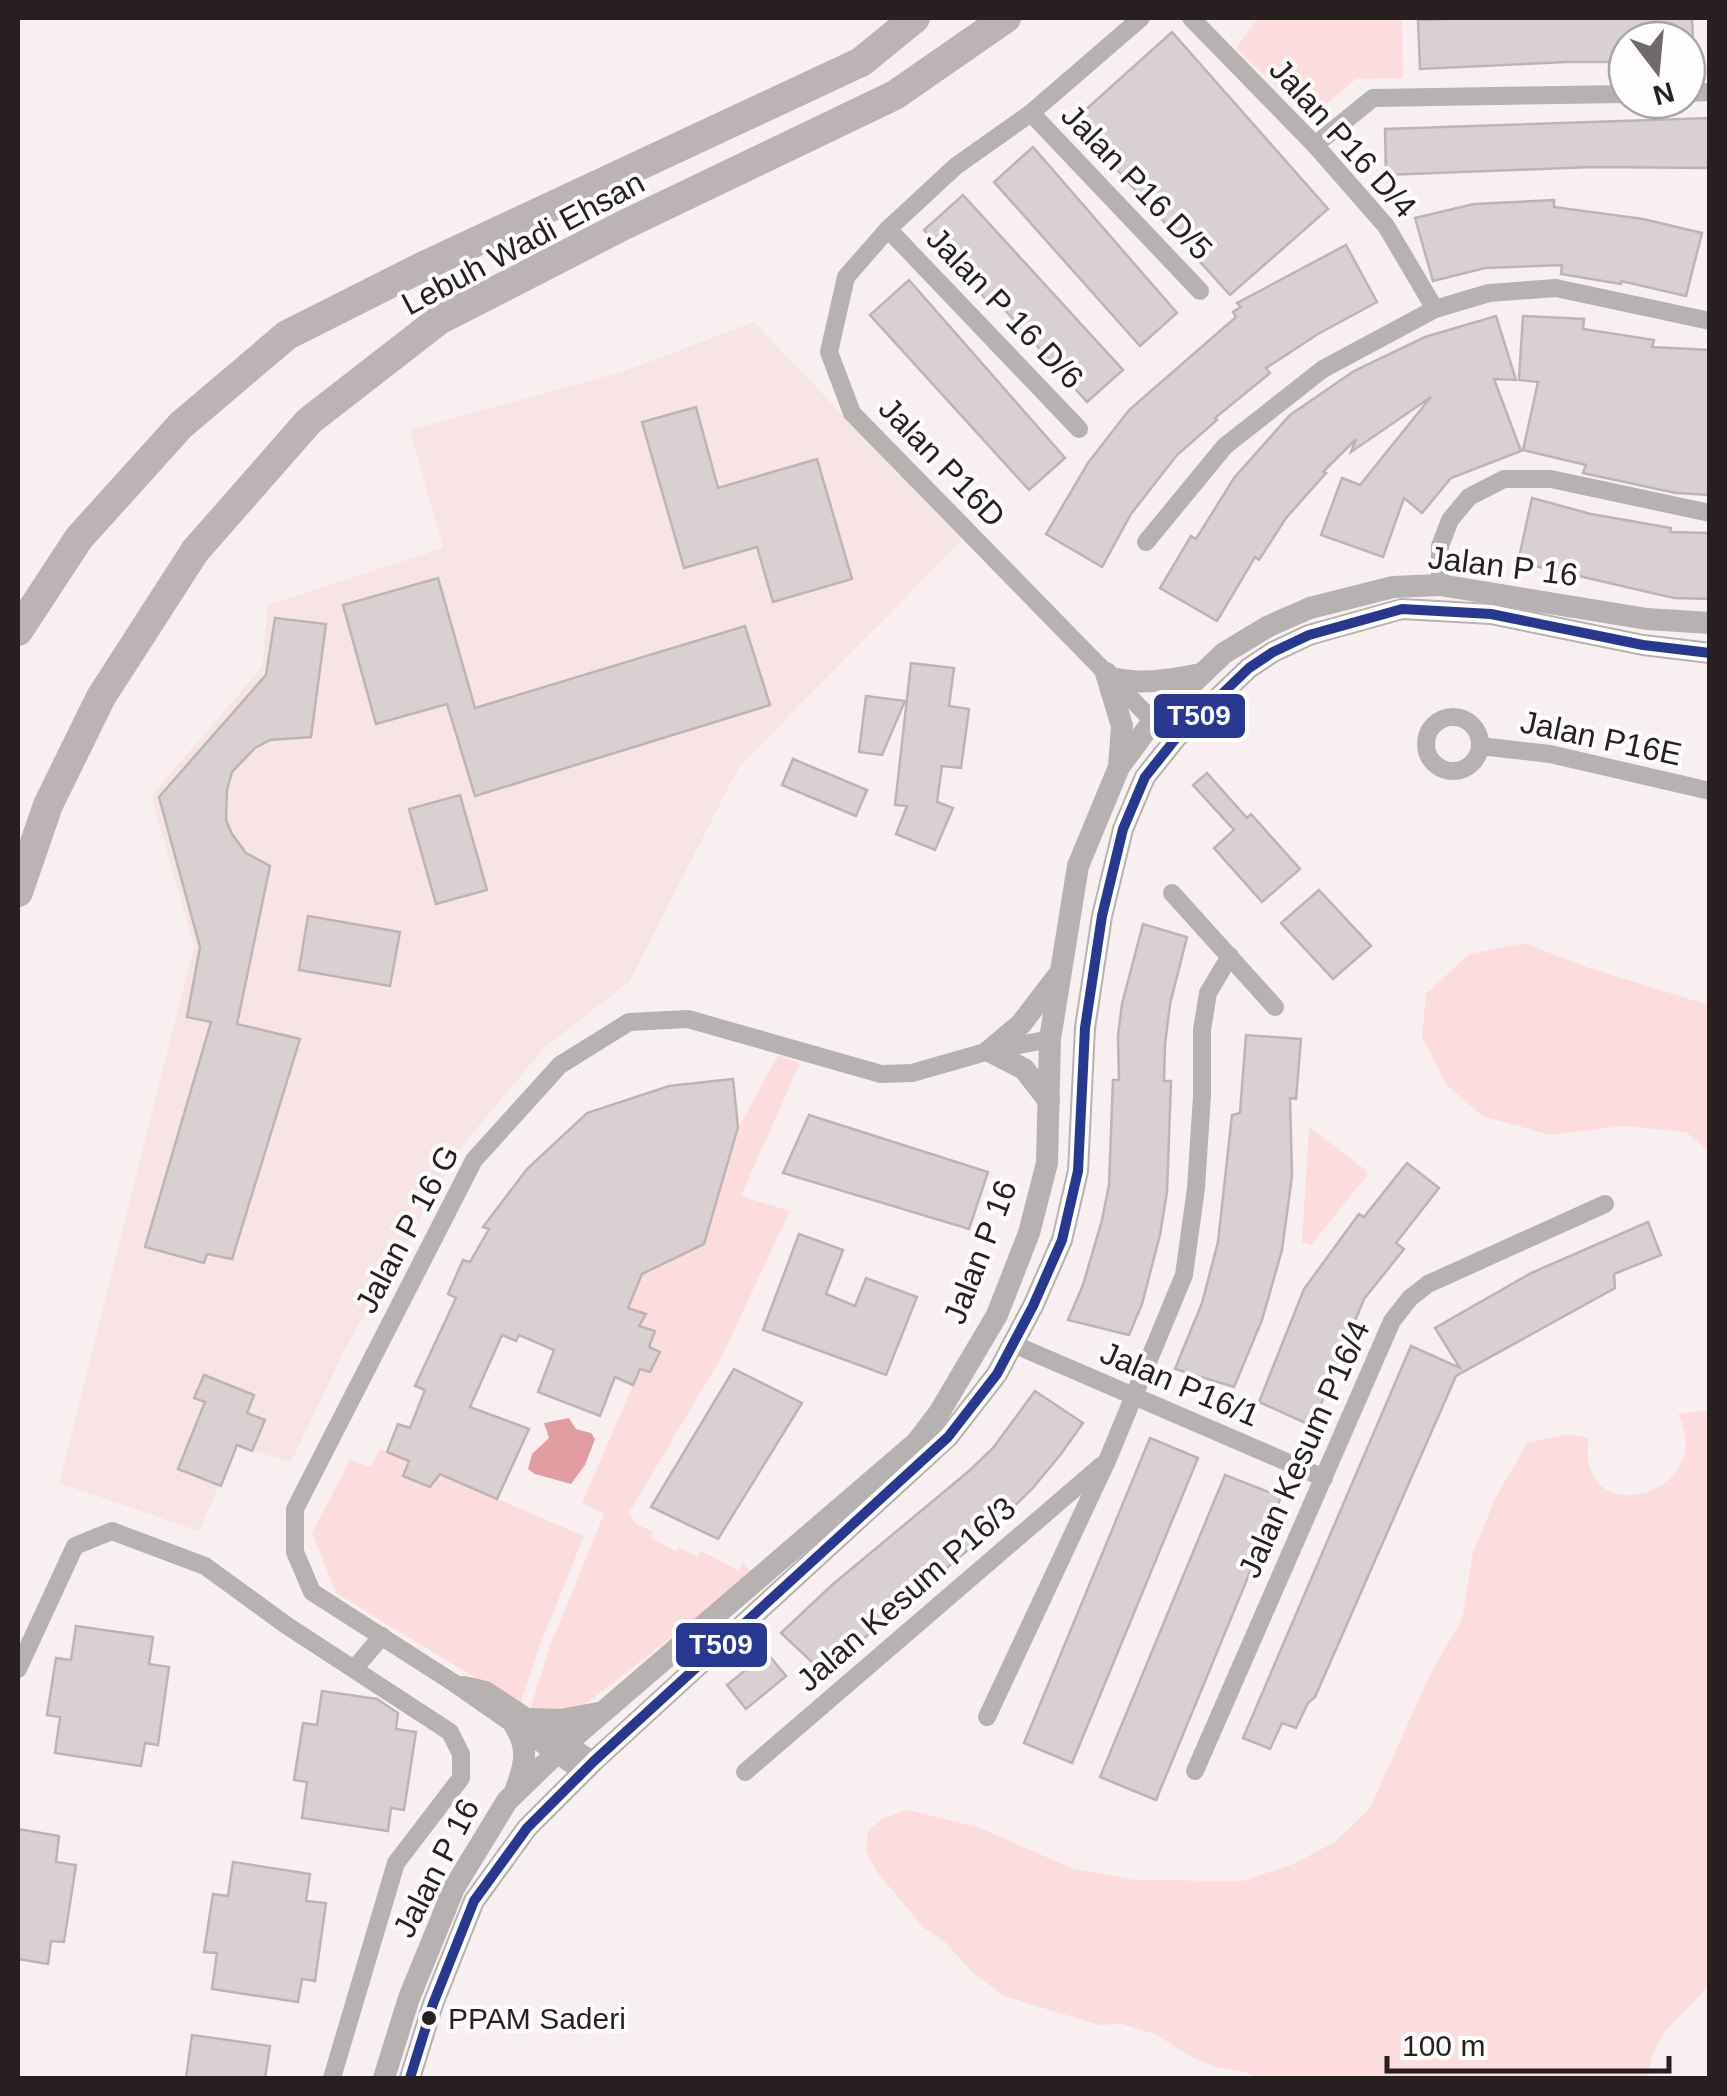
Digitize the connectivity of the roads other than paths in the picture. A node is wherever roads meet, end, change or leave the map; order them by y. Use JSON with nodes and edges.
{"nodes":[{"id":1,"x":915,"y":18,"type":"edge"},
{"id":2,"x":1006,"y":18,"type":"edge"},
{"id":3,"x":1141,"y":18,"type":"edge"},
{"id":4,"x":1192,"y":18,"type":"edge"},
{"id":5,"x":1607,"y":94,"type":"edge"},
{"id":6,"x":1031,"y":113,"type":"junction"},
{"id":7,"x":1315,"y":145,"type":"junction"},
{"id":8,"x":888,"y":229,"type":"junction"},
{"id":9,"x":1200,"y":292,"type":"dead end"},
{"id":10,"x":1435,"y":309,"type":"junction"},
{"id":11,"x":1710,"y":322,"type":"edge"},
{"id":12,"x":1079,"y":429,"type":"dead end"},
{"id":13,"x":1710,"y":513,"type":"edge"},
{"id":14,"x":1146,"y":542,"type":"dead end"},
{"id":15,"x":1440,"y":585,"type":"junction"},
{"id":16,"x":1710,"y":623,"type":"edge"},
{"id":17,"x":18,"y":631,"type":"edge"},
{"id":18,"x":1710,"y":653,"type":"edge"},
{"id":19,"x":1203,"y":673,"type":"junction"},
{"id":20,"x":1108,"y":676,"type":"junction"},
{"id":21,"x":1210,"y":706,"type":"junction"},
{"id":22,"x":1153,"y":721,"type":"junction"},
{"id":23,"x":1480,"y":746,"type":"dead end"},
{"id":24,"x":1119,"y":767,"type":"junction"},
{"id":25,"x":1146,"y":777,"type":"junction"},
{"id":26,"x":1710,"y":791,"type":"edge"},
{"id":27,"x":18,"y":892,"type":"edge"},
{"id":28,"x":1172,"y":893,"type":"dead end"},
{"id":29,"x":1102,"y":916,"type":"junction"},
{"id":30,"x":1230,"y":956,"type":"junction"},
{"id":31,"x":1061,"y":971,"type":"junction"},
{"id":32,"x":1275,"y":1007,"type":"dead end"},
{"id":33,"x":1050,"y":1039,"type":"junction"},
{"id":34,"x":989,"y":1052,"type":"junction"},
{"id":35,"x":1049,"y":1101,"type":"junction"},
{"id":36,"x":1078,"y":1171,"type":"junction"},
{"id":37,"x":1605,"y":1204,"type":"dead end"},
{"id":38,"x":1013,"y":1344,"type":"junction"},
{"id":39,"x":1134,"y":1398,"type":"junction"},
{"id":40,"x":1106,"y":1461,"type":"junction"},
{"id":41,"x":1324,"y":1478,"type":"junction"},
{"id":42,"x":382,"y":1636,"type":"junction"},
{"id":43,"x":18,"y":1668,"type":"edge"},
{"id":44,"x":354,"y":1669,"type":"junction"},
{"id":45,"x":604,"y":1711,"type":"junction"},
{"id":46,"x":986,"y":1716,"type":"dead end"},
{"id":47,"x":524,"y":1722,"type":"junction"},
{"id":48,"x":562,"y":1748,"type":"junction"},
{"id":49,"x":588,"y":1766,"type":"junction"},
{"id":50,"x":1196,"y":1771,"type":"dead end"},
{"id":51,"x":745,"y":1772,"type":"dead end"},
{"id":52,"x":515,"y":1793,"type":"junction"},
{"id":53,"x":332,"y":2078,"type":"edge"},
{"id":54,"x":384,"y":2078,"type":"edge"},
{"id":55,"x":410,"y":2078,"type":"edge"}],
"edges":[{"from":1,"to":17,"type":"main road","name":"Lebuh Wadi Ehsan"},
{"from":2,"to":27,"type":"main road","name":"Lebuh Wadi Ehsan"},
{"from":3,"to":6,"type":"street","name":"Jalan P16D"},
{"from":4,"to":7,"type":"street","name":"Jalan P16 D/4"},
{"from":5,"to":7,"type":"street"},
{"from":6,"to":8,"type":"street","name":"Jalan P16D"},
{"from":6,"to":9,"type":"street","name":"Jalan P16 D/5"},
{"from":7,"to":10,"type":"street","name":"Jalan P16 D/4"},
{"from":8,"to":12,"type":"street","name":"Jalan P 16 D/6"},
{"from":8,"to":20,"type":"street","name":"Jalan P16D"},
{"from":10,"to":11,"type":"street"},
{"from":10,"to":14,"type":"street"},
{"from":13,"to":15,"type":"street"},
{"from":15,"to":16,"type":"street","name":"Jalan P 16"},
{"from":15,"to":19,"type":"street","name":"Jalan P 16"},
{"from":18,"to":21,"type":"street","name":"Jalan P 16"},
{"from":19,"to":20,"type":"street"},
{"from":19,"to":22,"type":"street","name":"Jalan P 16"},
{"from":20,"to":22,"type":"street","name":"Jalan P16D"},
{"from":20,"to":24,"type":"street"},
{"from":21,"to":22,"type":"street"},
{"from":21,"to":25,"type":"street","name":"Jalan P 16"},
{"from":22,"to":24,"type":"street","name":"Jalan P 16"},
{"from":22,"to":25,"type":"street"},
{"from":23,"to":26,"type":"street","name":"Jalan P16E"},
{"from":24,"to":31,"type":"street","name":"Jalan P 16"},
{"from":25,"to":29,"type":"street","name":"Jalan P 16"},
{"from":28,"to":30,"type":"street"},
{"from":29,"to":33,"type":"street"},
{"from":29,"to":36,"type":"street","name":"Jalan P 16"},
{"from":30,"to":32,"type":"street"},
{"from":30,"to":39,"type":"street","name":"Jalan Kesum P16/3"},
{"from":31,"to":33,"type":"street","name":"Jalan P 16"},
{"from":31,"to":34,"type":"street"},
{"from":33,"to":34,"type":"street","name":"Jalan P 16 G"},
{"from":33,"to":35,"type":"street","name":"Jalan P 16"},
{"from":33,"to":36,"type":"street"},
{"from":34,"to":35,"type":"street"},
{"from":34,"to":42,"type":"street","name":"Jalan P 16 G"},
{"from":35,"to":45,"type":"street","name":"Jalan P 16"},
{"from":36,"to":38,"type":"street","name":"Jalan P 16"},
{"from":37,"to":41,"type":"street","name":"Jalan Kesum P16/4"},
{"from":38,"to":39,"type":"street","name":"Jalan P16/1"},
{"from":38,"to":49,"type":"street","name":"Jalan P 16"},
{"from":39,"to":40,"type":"street","name":"Jalan Kesum P16/3"},
{"from":39,"to":41,"type":"street","name":"Jalan P16/1"},
{"from":40,"to":46,"type":"street","name":"Jalan Kesum P16/3"},
{"from":40,"to":51,"type":"street","name":"Jalan Kesum P16/3"},
{"from":41,"to":50,"type":"street","name":"Jalan Kesum P16/4"},
{"from":42,"to":44,"type":"street"},
{"from":42,"to":47,"type":"street","name":"Jalan P 16 G"},
{"from":43,"to":44,"type":"street"},
{"from":44,"to":53,"type":"street"},
{"from":45,"to":47,"type":"street"},
{"from":45,"to":48,"type":"street","name":"Jalan P 16"},
{"from":47,"to":48,"type":"street","name":"Jalan P 16 G"},
{"from":47,"to":52,"type":"street"},
{"from":48,"to":49,"type":"street","name":"Jalan P 16 G"},
{"from":48,"to":52,"type":"street","name":"Jalan P 16"},
{"from":49,"to":55,"type":"street","name":"Jalan P 16"},
{"from":52,"to":54,"type":"street","name":"Jalan P 16"}]}
